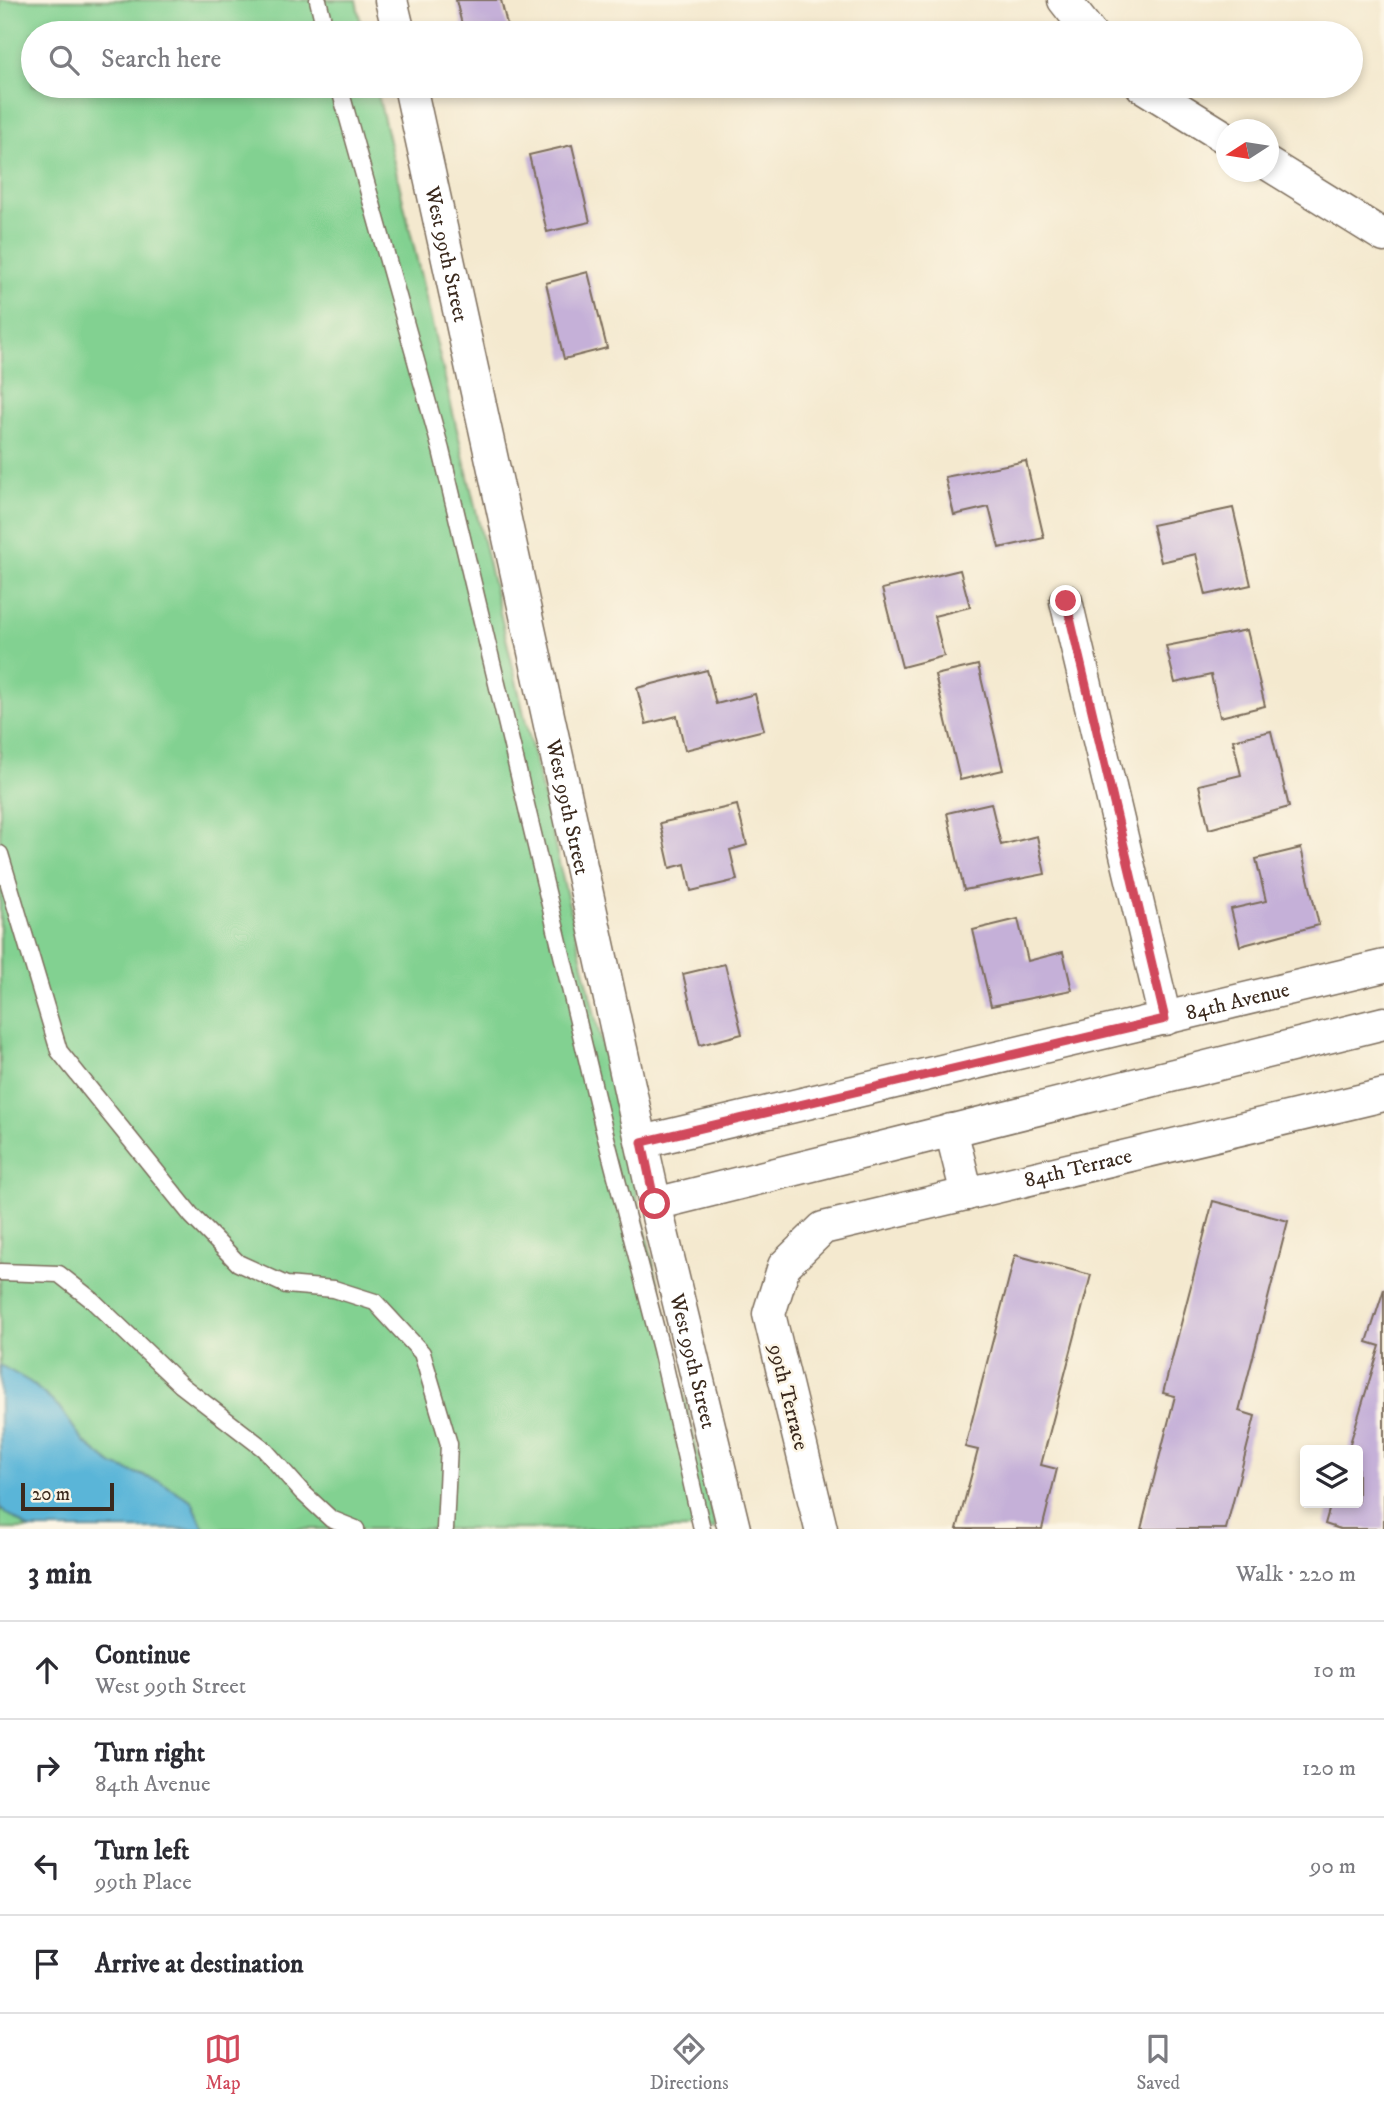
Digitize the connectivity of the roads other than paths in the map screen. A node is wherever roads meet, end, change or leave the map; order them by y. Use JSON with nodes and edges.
{"nodes":[{"id":1,"x":318,"y":0,"type":"edge"},
{"id":2,"x":391,"y":0,"type":"edge"},
{"id":3,"x":1064,"y":0,"type":"edge"},
{"id":4,"x":323,"y":21,"type":"edge"},
{"id":5,"x":396,"y":21,"type":"edge"},
{"id":6,"x":1081,"y":21,"type":"edge"},
{"id":7,"x":342,"y":98,"type":"edge"},
{"id":8,"x":413,"y":98,"type":"edge"},
{"id":9,"x":1162,"y":98,"type":"edge"},
{"id":10,"x":1216,"y":131,"type":"edge"},
{"id":11,"x":1279,"y":170,"type":"edge"},
{"id":12,"x":1384,"y":236,"type":"edge"},
{"id":13,"x":1066,"y":601,"type":"dead end"},
{"id":14,"x":0,"y":854,"type":"edge"},
{"id":15,"x":1384,"y":966,"type":"edge"},
{"id":16,"x":1165,"y":1019,"type":"junction"},
{"id":17,"x":1384,"y":1023,"type":"edge"},
{"id":18,"x":1384,"y":1095,"type":"edge"},
{"id":19,"x":951,"y":1130,"type":"junction"},
{"id":20,"x":642,"y":1142,"type":"junction"},
{"id":21,"x":967,"y":1194,"type":"junction"},
{"id":22,"x":655,"y":1204,"type":"junction"},
{"id":23,"x":785,"y":1266,"type":"joint"},
{"id":24,"x":0,"y":1272,"type":"edge"},
{"id":25,"x":356,"y":1529,"type":"edge"},
{"id":26,"x":445,"y":1529,"type":"edge"},
{"id":27,"x":702,"y":1529,"type":"edge"},
{"id":28,"x":734,"y":1529,"type":"edge"},
{"id":29,"x":821,"y":1529,"type":"edge"}],
"edges":[{"from":1,"to":4,"type":"lane"},
{"from":2,"to":5,"type":"street"},
{"from":3,"to":6,"type":"street"},
{"from":7,"to":27,"type":"lane"},
{"from":8,"to":20,"type":"street","name":"West 99th Street"},
{"from":9,"to":10,"type":"street"},
{"from":11,"to":12,"type":"street"},
{"from":13,"to":16,"type":"street"},
{"from":14,"to":26,"type":"lane"},
{"from":15,"to":16,"type":"street","name":"84th Avenue"},
{"from":16,"to":20,"type":"street","name":"84th Avenue"},
{"from":17,"to":19,"type":"street"},
{"from":18,"to":21,"type":"street","name":"84th Terrace"},
{"from":19,"to":21,"type":"street"},
{"from":19,"to":22,"type":"street"},
{"from":20,"to":22,"type":"street","name":"West 99th Street"},
{"from":21,"to":23,"type":"street","name":"84th Terrace"},
{"from":22,"to":28,"type":"street","name":"West 99th Street"},
{"from":23,"to":29,"type":"street","name":"99th Terrace"},
{"from":24,"to":25,"type":"lane"}]}
